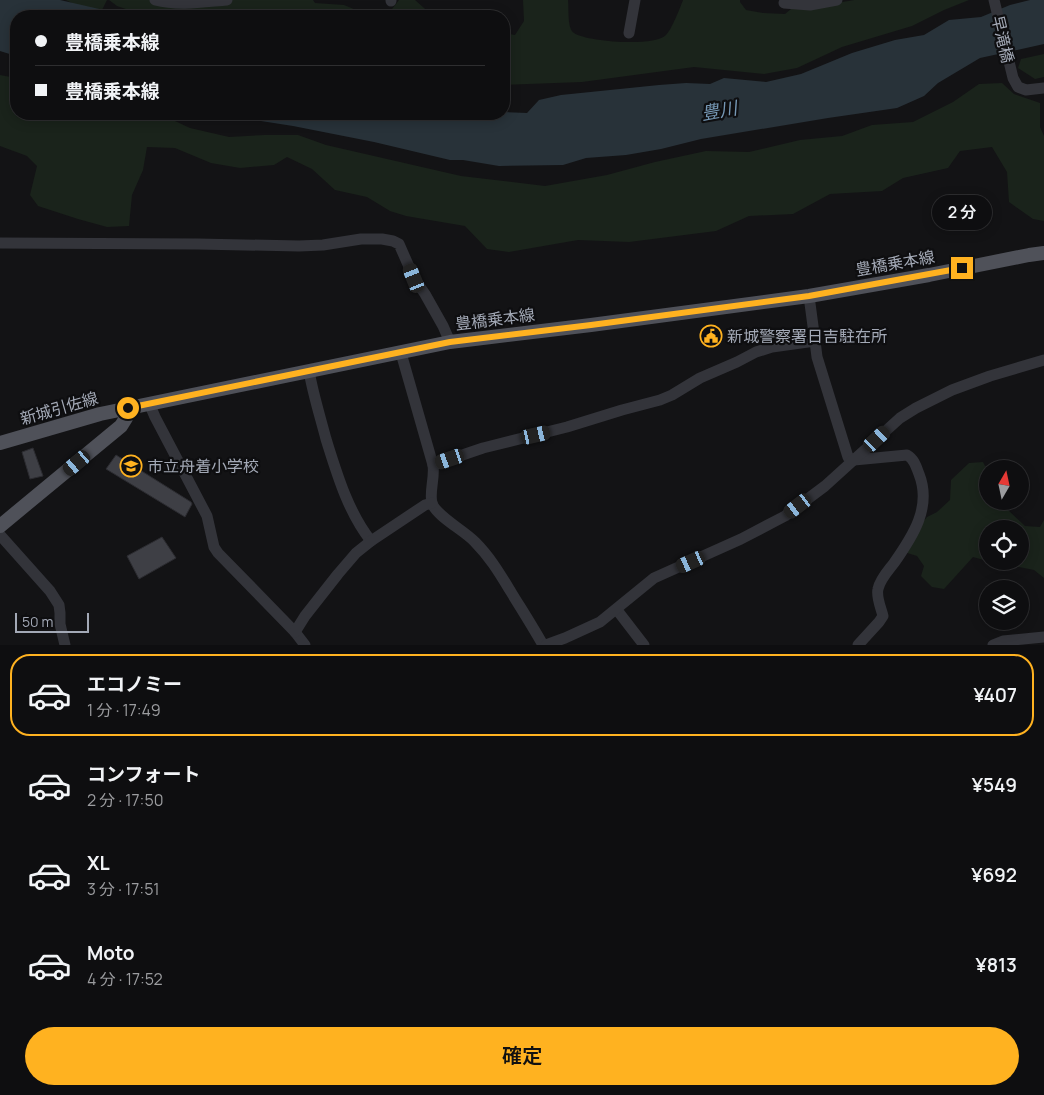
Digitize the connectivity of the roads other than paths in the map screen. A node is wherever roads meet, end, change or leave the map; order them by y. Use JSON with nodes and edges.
{"nodes":[{"id":1,"x":156,"y":0,"type":"edge"},
{"id":2,"x":227,"y":0,"type":"edge"},
{"id":3,"x":635,"y":0,"type":"edge"},
{"id":4,"x":837,"y":0,"type":"edge"},
{"id":5,"x":994,"y":0,"type":"edge"},
{"id":6,"x":822,"y":2,"type":"edge"},
{"id":7,"x":784,"y":3,"type":"dead end"},
{"id":8,"x":629,"y":33,"type":"dead end"},
{"id":9,"x":1044,"y":88,"type":"edge"},
{"id":10,"x":0,"y":243,"type":"edge"},
{"id":11,"x":1044,"y":253,"type":"edge"},
{"id":12,"x":809,"y":296,"type":"junction"},
{"id":13,"x":814,"y":341,"type":"junction"},
{"id":14,"x":450,"y":342,"type":"junction"},
{"id":15,"x":401,"y":352,"type":"junction"},
{"id":16,"x":1044,"y":360,"type":"edge"},
{"id":17,"x":309,"y":371,"type":"junction"},
{"id":18,"x":149,"y":403,"type":"junction"},
{"id":19,"x":128,"y":408,"type":"junction"},
{"id":20,"x":0,"y":443,"type":"edge"},
{"id":21,"x":854,"y":460,"type":"junction"},
{"id":22,"x":433,"y":465,"type":"junction"},
{"id":23,"x":432,"y":503,"type":"junction"},
{"id":24,"x":0,"y":526,"type":"edge"},
{"id":25,"x":0,"y":535,"type":"edge"},
{"id":26,"x":371,"y":541,"type":"junction"},
{"id":27,"x":617,"y":610,"type":"junction"},
{"id":28,"x":295,"y":632,"type":"junction"},
{"id":29,"x":1044,"y":637,"type":"edge"},
{"id":30,"x":65,"y":645,"type":"edge"},
{"id":31,"x":305,"y":645,"type":"edge"},
{"id":32,"x":544,"y":645,"type":"edge"},
{"id":33,"x":644,"y":645,"type":"edge"},
{"id":34,"x":858,"y":645,"type":"edge"},
{"id":35,"x":993,"y":645,"type":"edge"}],
"edges":[{"from":1,"to":2,"type":"street"},
{"from":3,"to":8,"type":"street"},
{"from":4,"to":6,"type":"street"},
{"from":5,"to":9,"type":"street","name":"早滝橋"},
{"from":6,"to":7,"type":"street"},
{"from":10,"to":14,"type":"street"},
{"from":11,"to":12,"type":"main road","name":"豊橋乗本線"},
{"from":12,"to":13,"type":"street"},
{"from":12,"to":14,"type":"main road","name":"豊橋乗本線"},
{"from":13,"to":21,"type":"street"},
{"from":13,"to":22,"type":"street"},
{"from":14,"to":15,"type":"main road","name":"豊橋乗本線"},
{"from":15,"to":17,"type":"main road","name":"豊橋乗本線"},
{"from":15,"to":22,"type":"street"},
{"from":16,"to":21,"type":"street"},
{"from":17,"to":18,"type":"main road","name":"豊橋乗本線"},
{"from":17,"to":26,"type":"street"},
{"from":18,"to":19,"type":"main road","name":"豊橋乗本線"},
{"from":18,"to":28,"type":"street"},
{"from":19,"to":20,"type":"main road","name":"新城引佐線"},
{"from":19,"to":24,"type":"main road"},
{"from":21,"to":27,"type":"street"},
{"from":21,"to":34,"type":"street"},
{"from":22,"to":23,"type":"street"},
{"from":23,"to":26,"type":"street"},
{"from":23,"to":32,"type":"street"},
{"from":25,"to":30,"type":"street"},
{"from":26,"to":28,"type":"street"},
{"from":27,"to":32,"type":"street"},
{"from":27,"to":33,"type":"street"},
{"from":28,"to":31,"type":"street"},
{"from":29,"to":35,"type":"street"}]}
